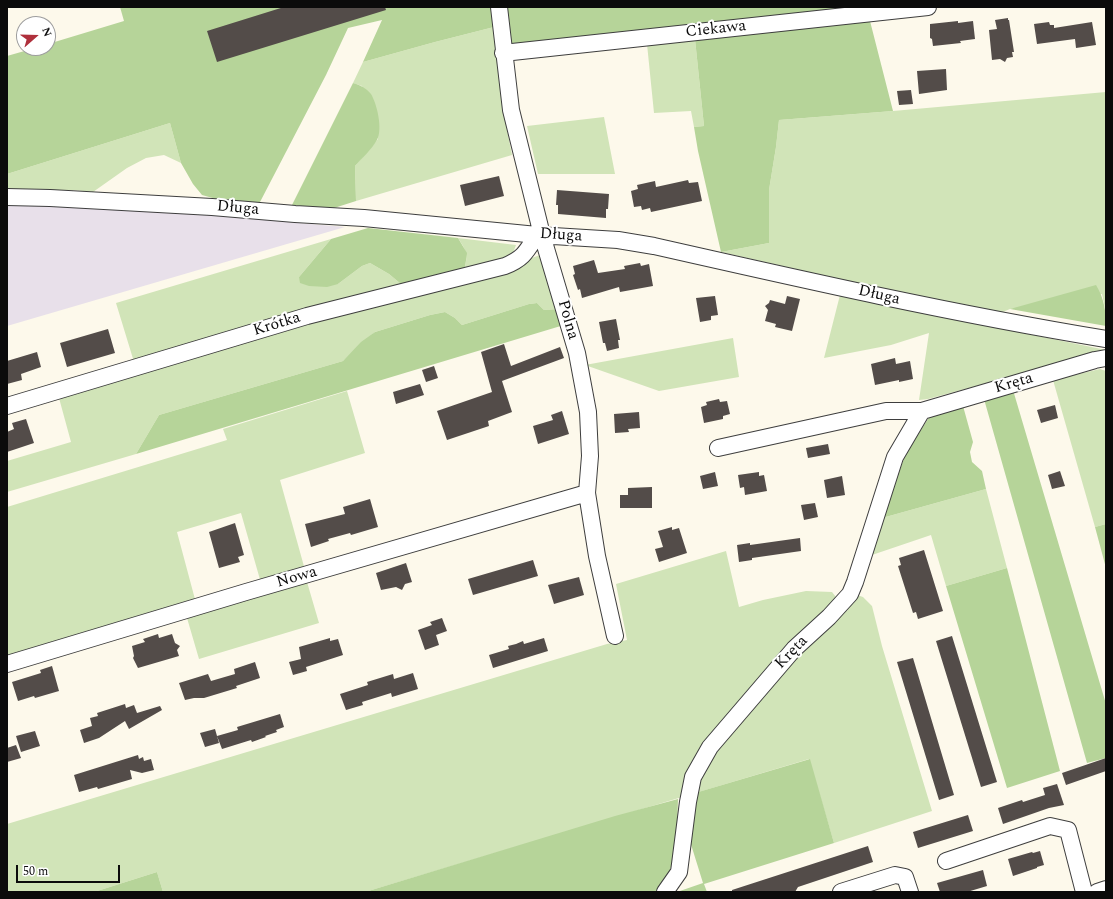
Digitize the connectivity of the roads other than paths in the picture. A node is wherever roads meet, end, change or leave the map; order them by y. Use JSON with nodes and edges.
{"nodes":[{"id":1,"x":499,"y":7,"type":"edge"},
{"id":2,"x":928,"y":7,"type":"edge"},
{"id":3,"x":504,"y":53,"type":"junction"},
{"id":4,"x":7,"y":198,"type":"edge"},
{"id":5,"x":540,"y":235,"type":"junction"},
{"id":6,"x":1106,"y":340,"type":"edge"},
{"id":7,"x":1106,"y":358,"type":"edge"},
{"id":8,"x":7,"y":406,"type":"edge"},
{"id":9,"x":922,"y":411,"type":"junction"},
{"id":10,"x":718,"y":448,"type":"dead end"},
{"id":11,"x":587,"y":493,"type":"junction"},
{"id":12,"x":615,"y":636,"type":"dead end"},
{"id":13,"x":7,"y":664,"type":"edge"},
{"id":14,"x":946,"y":860,"type":"dead end"},
{"id":15,"x":1106,"y":889,"type":"edge"},
{"id":16,"x":665,"y":892,"type":"edge"},
{"id":17,"x":841,"y":892,"type":"edge"},
{"id":18,"x":910,"y":892,"type":"edge"},
{"id":19,"x":1084,"y":892,"type":"edge"},
{"id":20,"x":1097,"y":892,"type":"edge"}],
"edges":[{"from":1,"to":3,"type":"street","name":"Polna"},
{"from":2,"to":3,"type":"street","name":"Ciekawa"},
{"from":3,"to":5,"type":"street","name":"Polna"},
{"from":4,"to":5,"type":"street","name":"Długa"},
{"from":5,"to":6,"type":"street","name":"Długa"},
{"from":5,"to":8,"type":"street","name":"Krótka"},
{"from":5,"to":11,"type":"street","name":"Polna"},
{"from":7,"to":9,"type":"street","name":"Kręta"},
{"from":9,"to":10,"type":"street","name":"Kręta"},
{"from":9,"to":16,"type":"street","name":"Kręta"},
{"from":11,"to":12,"type":"street","name":"Polna"},
{"from":11,"to":13,"type":"street","name":"Nowa"},
{"from":14,"to":19,"type":"street"},
{"from":15,"to":20,"type":"street"},
{"from":17,"to":18,"type":"street"}]}
